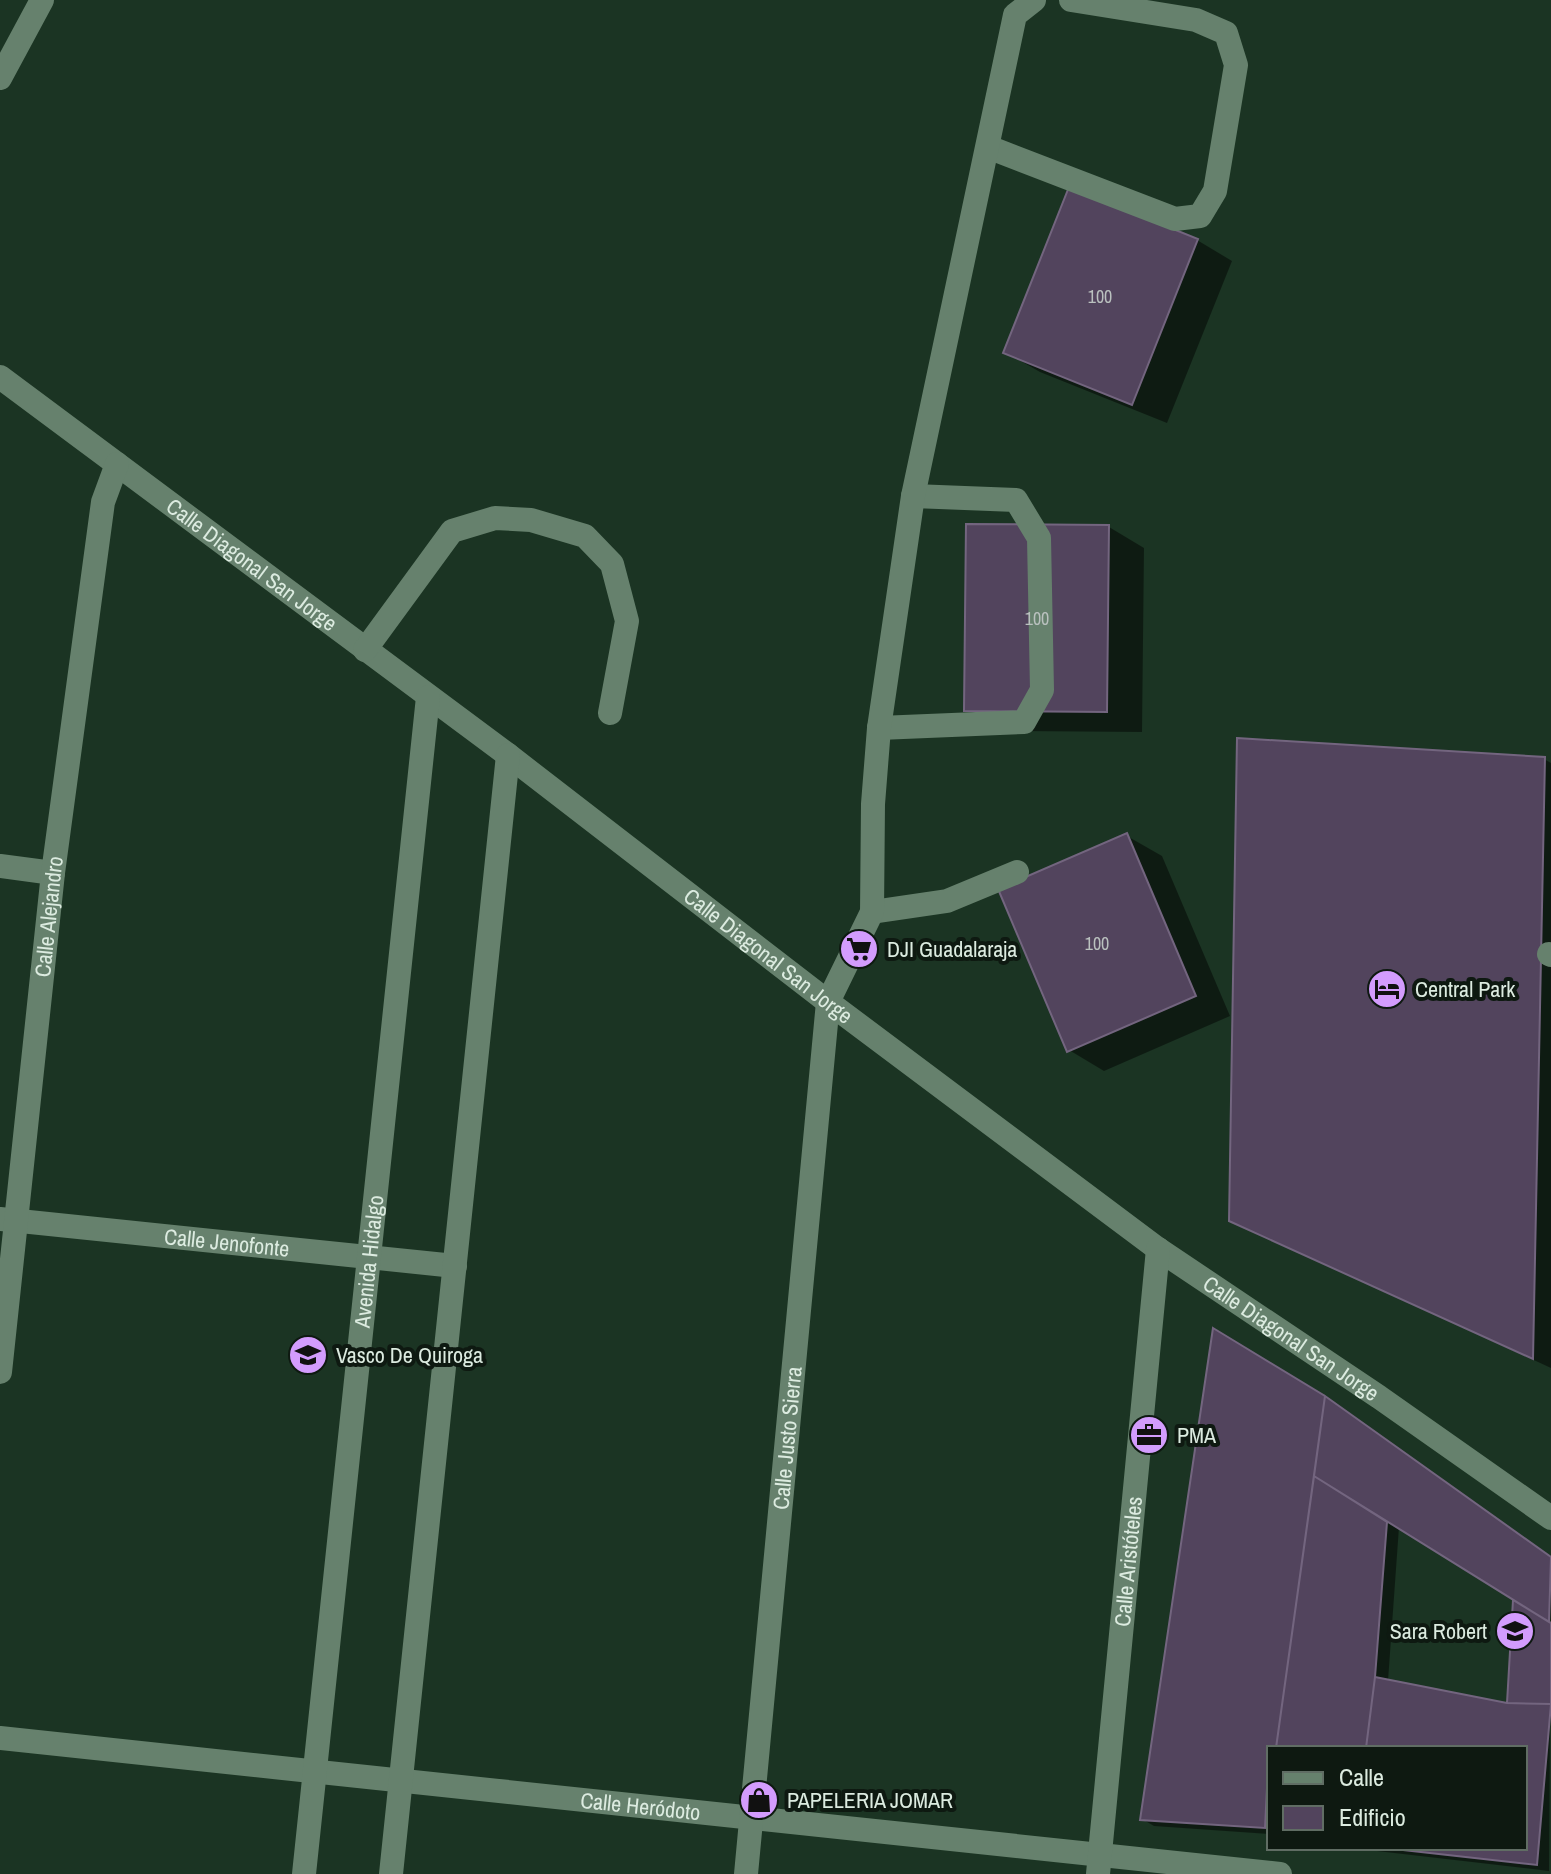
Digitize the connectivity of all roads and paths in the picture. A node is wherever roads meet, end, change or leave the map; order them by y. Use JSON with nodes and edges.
{"nodes":[{"id":1,"x":42,"y":0,"type":"edge"},
{"id":2,"x":1034,"y":0,"type":"edge"},
{"id":3,"x":1071,"y":0,"type":"edge"},
{"id":4,"x":0,"y":78,"type":"edge"},
{"id":5,"x":988,"y":147,"type":"junction"},
{"id":6,"x":0,"y":377,"type":"edge"},
{"id":7,"x":117,"y":464,"type":"junction"},
{"id":8,"x":913,"y":496,"type":"junction"},
{"id":9,"x":365,"y":650,"type":"junction"},
{"id":10,"x":428,"y":697,"type":"junction"},
{"id":11,"x":610,"y":713,"type":"dead end"},
{"id":12,"x":879,"y":728,"type":"junction"},
{"id":13,"x":508,"y":755,"type":"junction"},
{"id":14,"x":0,"y":866,"type":"edge"},
{"id":15,"x":1017,"y":872,"type":"dead end"},
{"id":16,"x":53,"y":873,"type":"junction"},
{"id":17,"x":872,"y":912,"type":"junction"},
{"id":18,"x":828,"y":1002,"type":"junction"},
{"id":19,"x":8,"y":1220,"type":"edge"},
{"id":20,"x":1158,"y":1249,"type":"junction"},
{"id":21,"x":369,"y":1258,"type":"junction"},
{"id":22,"x":455,"y":1266,"type":"junction"},
{"id":23,"x":0,"y":1372,"type":"edge"},
{"id":24,"x":1551,"y":1518,"type":"edge"},
{"id":25,"x":0,"y":1738,"type":"edge"},
{"id":26,"x":315,"y":1772,"type":"junction"},
{"id":27,"x":402,"y":1781,"type":"junction"},
{"id":28,"x":751,"y":1818,"type":"junction"},
{"id":29,"x":1099,"y":1864,"type":"edge"},
{"id":30,"x":304,"y":1874,"type":"edge"},
{"id":31,"x":391,"y":1874,"type":"edge"},
{"id":32,"x":746,"y":1874,"type":"edge"},
{"id":33,"x":1280,"y":1874,"type":"edge"}],
"edges":[{"from":1,"to":4,"type":"street"},
{"from":2,"to":5,"type":"street"},
{"from":3,"to":5,"type":"street"},
{"from":5,"to":8,"type":"street"},
{"from":6,"to":7,"type":"street","name":"Calle Diagonal San Jorge"},
{"from":7,"to":9,"type":"street","name":"Calle Diagonal San Jorge"},
{"from":7,"to":16,"type":"street","name":"Calle Alejandro"},
{"from":8,"to":12,"type":"street"},
{"from":8,"to":12,"type":"street"},
{"from":9,"to":10,"type":"street","name":"Calle Diagonal San Jorge"},
{"from":9,"to":11,"type":"street"},
{"from":10,"to":13,"type":"street","name":"Calle Diagonal San Jorge"},
{"from":10,"to":21,"type":"street","name":"Avenida Hidalgo"},
{"from":12,"to":17,"type":"street"},
{"from":13,"to":18,"type":"street","name":"Calle Diagonal San Jorge"},
{"from":13,"to":22,"type":"street"},
{"from":14,"to":16,"type":"street"},
{"from":15,"to":17,"type":"street"},
{"from":16,"to":19,"type":"street","name":"Calle Alejandro"},
{"from":17,"to":18,"type":"street"},
{"from":18,"to":20,"type":"street","name":"Calle Diagonal San Jorge"},
{"from":18,"to":28,"type":"street","name":"Calle Justo Sierra"},
{"from":19,"to":21,"type":"street","name":"Calle Jenofonte"},
{"from":19,"to":23,"type":"street","name":"Calle Alejandro"},
{"from":20,"to":24,"type":"street","name":"Calle Diagonal San Jorge"},
{"from":20,"to":29,"type":"street","name":"Calle Aristóteles"},
{"from":21,"to":22,"type":"street","name":"Calle Jenofonte"},
{"from":21,"to":26,"type":"street","name":"Avenida Hidalgo"},
{"from":22,"to":27,"type":"street"},
{"from":25,"to":26,"type":"street","name":"Calle Heródoto"},
{"from":26,"to":27,"type":"street","name":"Calle Heródoto"},
{"from":26,"to":30,"type":"street","name":"Avenida Hidalgo"},
{"from":27,"to":28,"type":"street","name":"Calle Heródoto"},
{"from":27,"to":31,"type":"street"},
{"from":28,"to":29,"type":"street","name":"Calle Heródoto"},
{"from":28,"to":32,"type":"street","name":"Calle Justo Sierra"},
{"from":29,"to":33,"type":"street","name":"Calle Heródoto"}]}
